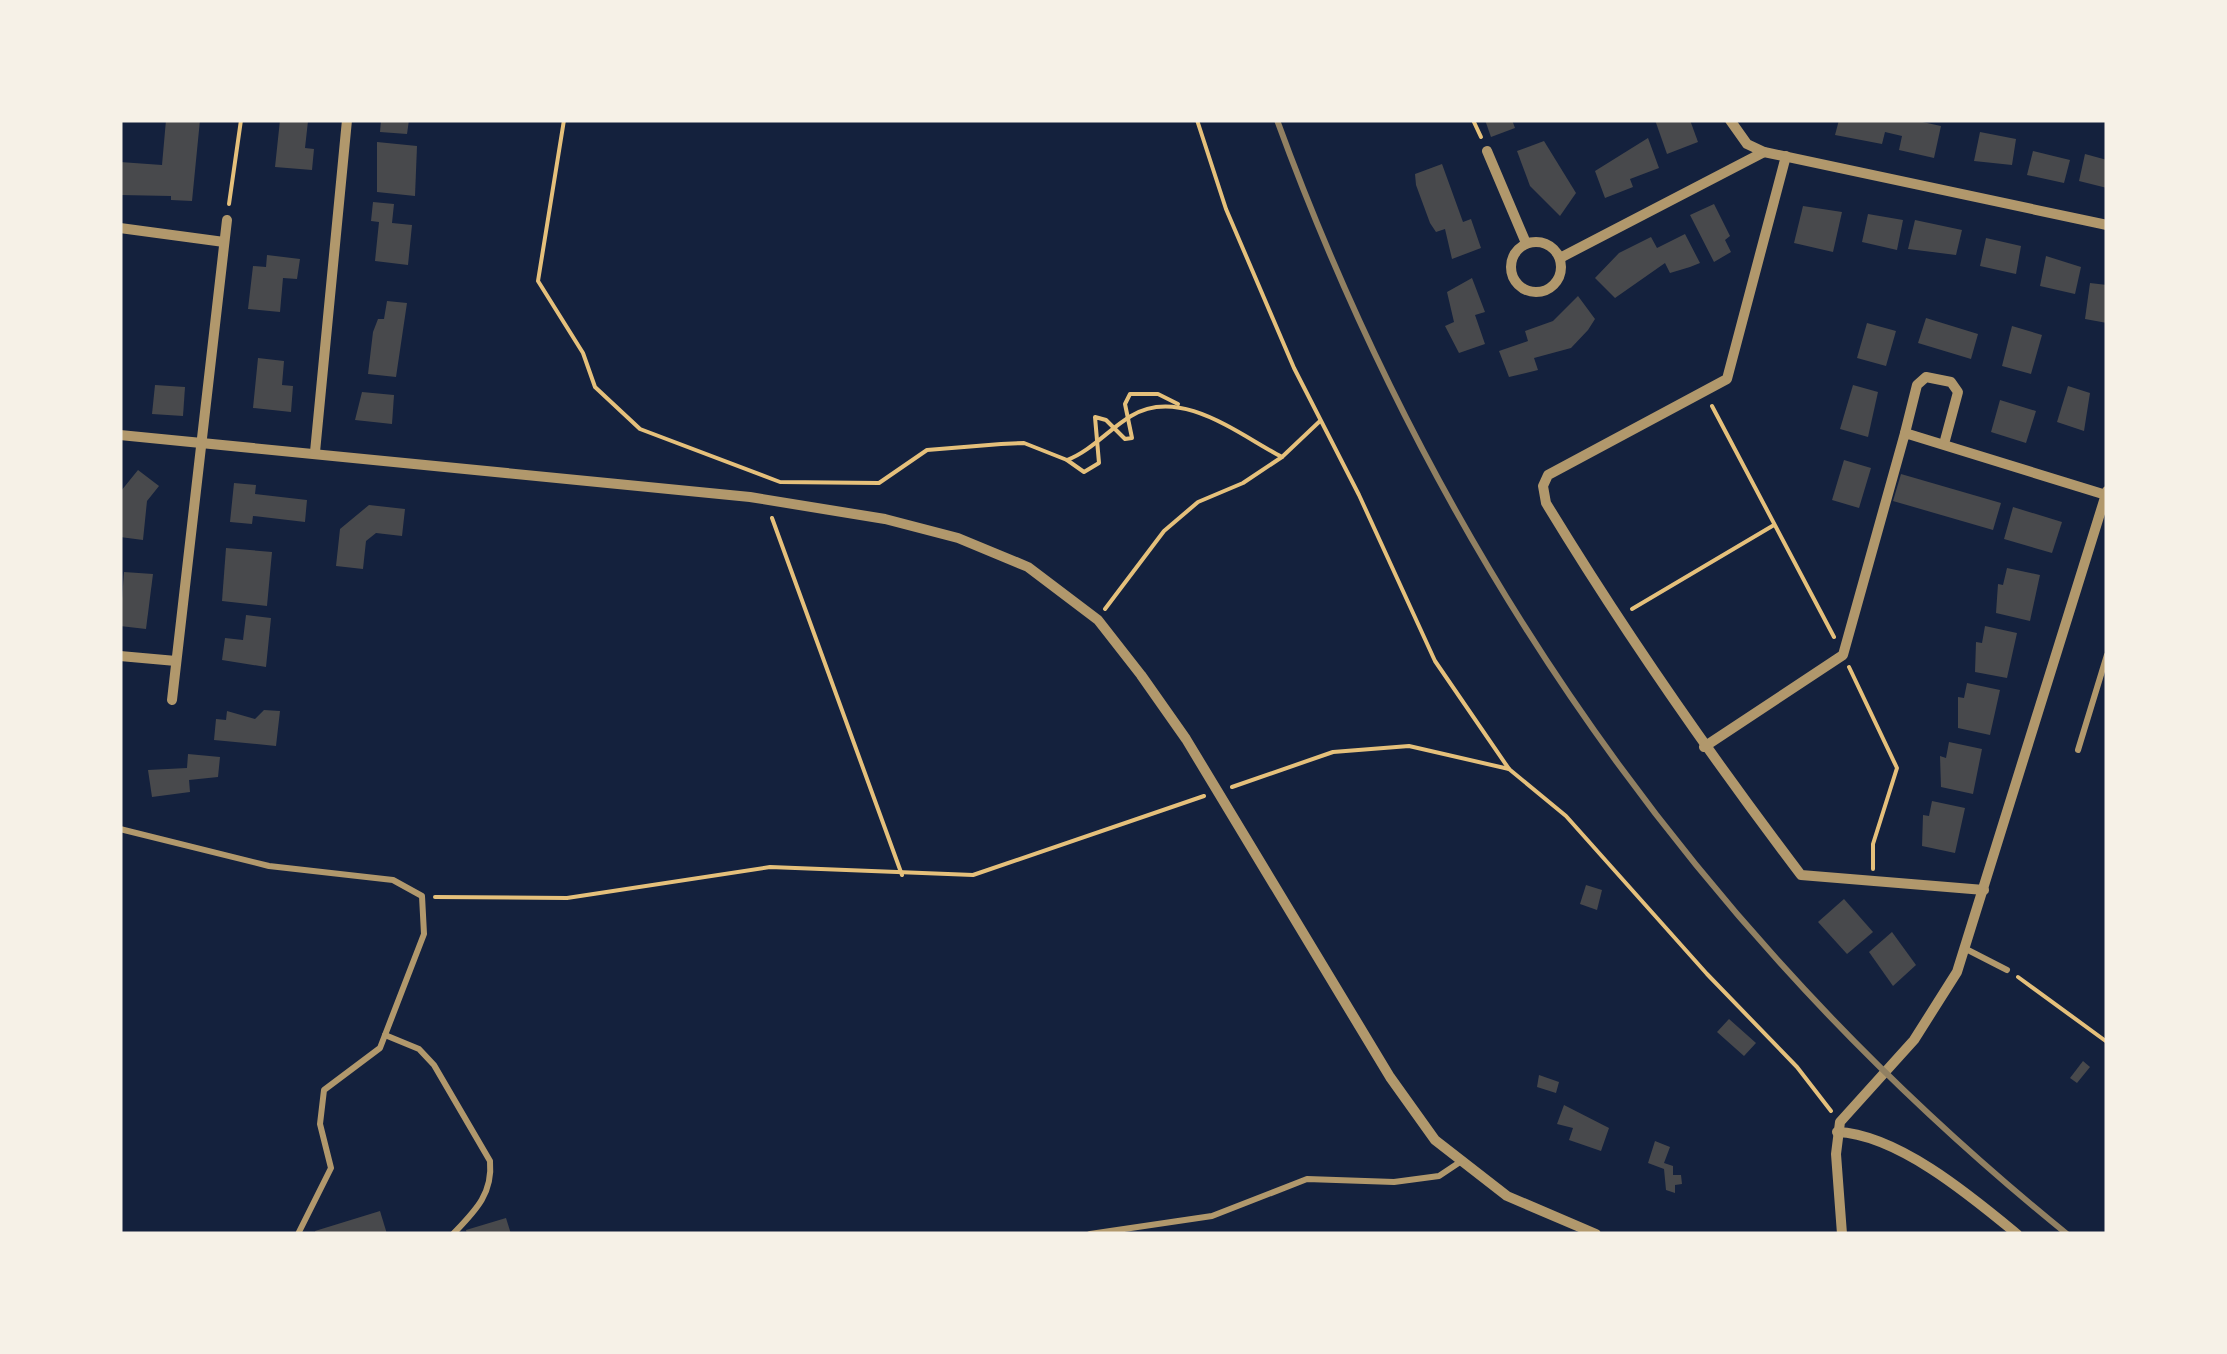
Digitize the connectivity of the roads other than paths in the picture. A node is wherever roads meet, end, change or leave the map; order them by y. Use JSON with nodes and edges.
{"nodes":[{"id":1,"x":347,"y":120,"type":"edge"},
{"id":2,"x":1730,"y":120,"type":"edge"},
{"id":3,"x":1486,"y":150,"type":"road end"},
{"id":4,"x":1764,"y":152,"type":"junction"},
{"id":5,"x":1786,"y":156,"type":"junction"},
{"id":6,"x":226,"y":220,"type":"road end"},
{"id":7,"x":2107,"y":225,"type":"edge"},
{"id":8,"x":120,"y":228,"type":"edge"},
{"id":9,"x":224,"y":242,"type":"junction"},
{"id":10,"x":1526,"y":244,"type":"junction"},
{"id":11,"x":1560,"y":258,"type":"junction"},
{"id":12,"x":1905,"y":433,"type":"junction"},
{"id":13,"x":120,"y":435,"type":"edge"},
{"id":14,"x":200,"y":442,"type":"junction"},
{"id":15,"x":1944,"y":444,"type":"junction"},
{"id":16,"x":315,"y":452,"type":"junction"},
{"id":17,"x":2106,"y":493,"type":"edge"},
{"id":18,"x":2107,"y":655,"type":"edge"},
{"id":19,"x":120,"y":656,"type":"edge"},
{"id":20,"x":176,"y":661,"type":"junction"},
{"id":21,"x":172,"y":700,"type":"dead end"},
{"id":22,"x":1704,"y":748,"type":"junction"},
{"id":23,"x":2078,"y":750,"type":"dead end"},
{"id":24,"x":120,"y":829,"type":"edge"},
{"id":25,"x":1984,"y":890,"type":"junction"},
{"id":26,"x":1966,"y":949,"type":"junction"},
{"id":27,"x":2006,"y":970,"type":"road end"},
{"id":28,"x":385,"y":1036,"type":"junction"},
{"id":29,"x":1839,"y":1127,"type":"junction"},
{"id":30,"x":1460,"y":1162,"type":"junction"},
{"id":31,"x":298,"y":1234,"type":"edge"},
{"id":32,"x":454,"y":1234,"type":"edge"},
{"id":33,"x":1090,"y":1234,"type":"edge"},
{"id":34,"x":1596,"y":1234,"type":"edge"},
{"id":35,"x":1842,"y":1234,"type":"edge"},
{"id":36,"x":2017,"y":1234,"type":"edge"}],
"edges":[{"from":1,"to":16,"type":"street"},
{"from":2,"to":4,"type":"street"},
{"from":3,"to":10,"type":"street"},
{"from":4,"to":5,"type":"street"},
{"from":4,"to":11,"type":"street"},
{"from":5,"to":7,"type":"street"},
{"from":5,"to":22,"type":"street"},
{"from":6,"to":9,"type":"street"},
{"from":8,"to":9,"type":"street"},
{"from":9,"to":14,"type":"street"},
{"from":10,"to":11,"type":"street"},
{"from":10,"to":11,"type":"street"},
{"from":12,"to":15,"type":"street"},
{"from":12,"to":15,"type":"street"},
{"from":12,"to":22,"type":"street"},
{"from":13,"to":14,"type":"street"},
{"from":14,"to":16,"type":"street"},
{"from":14,"to":20,"type":"street"},
{"from":15,"to":17,"type":"street"},
{"from":16,"to":30,"type":"street"},
{"from":17,"to":25,"type":"street"},
{"from":18,"to":23,"type":"lane"},
{"from":19,"to":20,"type":"street"},
{"from":20,"to":21,"type":"street"},
{"from":22,"to":25,"type":"street"},
{"from":24,"to":28,"type":"lane"},
{"from":25,"to":26,"type":"street"},
{"from":26,"to":27,"type":"lane"},
{"from":26,"to":29,"type":"street"},
{"from":28,"to":31,"type":"lane"},
{"from":28,"to":32,"type":"lane"},
{"from":29,"to":35,"type":"street"},
{"from":29,"to":36,"type":"street"},
{"from":30,"to":33,"type":"lane"},
{"from":30,"to":34,"type":"street"}]}
